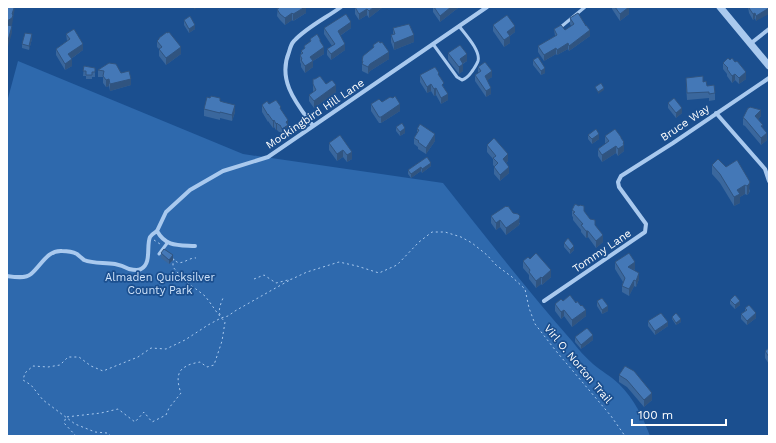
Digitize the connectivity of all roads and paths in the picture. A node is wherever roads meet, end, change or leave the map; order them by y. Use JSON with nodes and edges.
{"nodes":[{"id":1,"x":341,"y":7,"type":"edge"},
{"id":2,"x":487,"y":7,"type":"edge"},
{"id":3,"x":585,"y":7,"type":"edge"},
{"id":4,"x":720,"y":7,"type":"edge"},
{"id":5,"x":459,"y":26,"type":"junction"},
{"id":6,"x":562,"y":26,"type":"edge"},
{"id":7,"x":769,"y":29,"type":"edge"},
{"id":8,"x":433,"y":44,"type":"junction"},
{"id":9,"x":750,"y":44,"type":"junction"},
{"id":10,"x":769,"y":66,"type":"edge"},
{"id":11,"x":769,"y":78,"type":"edge"},
{"id":12,"x":716,"y":113,"type":"junction"},
{"id":13,"x":313,"y":126,"type":"junction"},
{"id":14,"x":769,"y":181,"type":"edge"},
{"id":15,"x":619,"y":187,"type":"joint"},
{"id":16,"x":157,"y":231,"type":"junction"},
{"id":17,"x":154,"y":240,"type":"dead end"},
{"id":18,"x":168,"y":242,"type":"junction"},
{"id":19,"x":195,"y":246,"type":"dead end"},
{"id":20,"x":161,"y":248,"type":"junction"},
{"id":21,"x":159,"y":254,"type":"dead end"},
{"id":22,"x":196,"y":258,"type":"dead end"},
{"id":23,"x":174,"y":259,"type":"junction"},
{"id":24,"x":7,"y":276,"type":"edge"},
{"id":25,"x":254,"y":278,"type":"dead end"},
{"id":26,"x":292,"y":279,"type":"junction"},
{"id":27,"x":223,"y":298,"type":"dead end"},
{"id":28,"x":544,"y":301,"type":"dead end"},
{"id":29,"x":221,"y":318,"type":"junction"},
{"id":30,"x":66,"y":417,"type":"junction"},
{"id":31,"x":76,"y":436,"type":"edge"},
{"id":32,"x":111,"y":436,"type":"edge"},
{"id":33,"x":625,"y":436,"type":"edge"}],
"edges":[{"from":1,"to":13,"type":"street"},
{"from":2,"to":5,"type":"street","name":"Mockingbird Hill Lane"},
{"from":3,"to":6,"type":"lane"},
{"from":4,"to":9,"type":"street"},
{"from":5,"to":8,"type":"street","name":"Mockingbird Hill Lane"},
{"from":5,"to":8,"type":"lane"},
{"from":7,"to":9,"type":"street"},
{"from":8,"to":13,"type":"street","name":"Mockingbird Hill Lane"},
{"from":9,"to":10,"type":"street"},
{"from":11,"to":12,"type":"street","name":"Bruce Way"},
{"from":12,"to":14,"type":"street"},
{"from":12,"to":15,"type":"street","name":"Bruce Way"},
{"from":13,"to":16,"type":"street","name":"Mockingbird Hill Lane"},
{"from":15,"to":28,"type":"street","name":"Tommy Lane"},
{"from":16,"to":18,"type":"street"},
{"from":16,"to":24,"type":"street","name":"Mockingbird Hill Lane"},
{"from":17,"to":20,"type":"path"},
{"from":18,"to":19,"type":"street"},
{"from":18,"to":20,"type":"lane"},
{"from":20,"to":21,"type":"lane"},
{"from":20,"to":23,"type":"path"},
{"from":22,"to":23,"type":"path"},
{"from":23,"to":29,"type":"path"},
{"from":25,"to":26,"type":"path","name":"Virl O. Norton Trail"},
{"from":26,"to":29,"type":"path"},
{"from":26,"to":33,"type":"path","name":"Virl O. Norton Trail"},
{"from":27,"to":29,"type":"path"},
{"from":29,"to":30,"type":"path"},
{"from":29,"to":30,"type":"path"},
{"from":30,"to":31,"type":"path"},
{"from":30,"to":32,"type":"path"}]}
